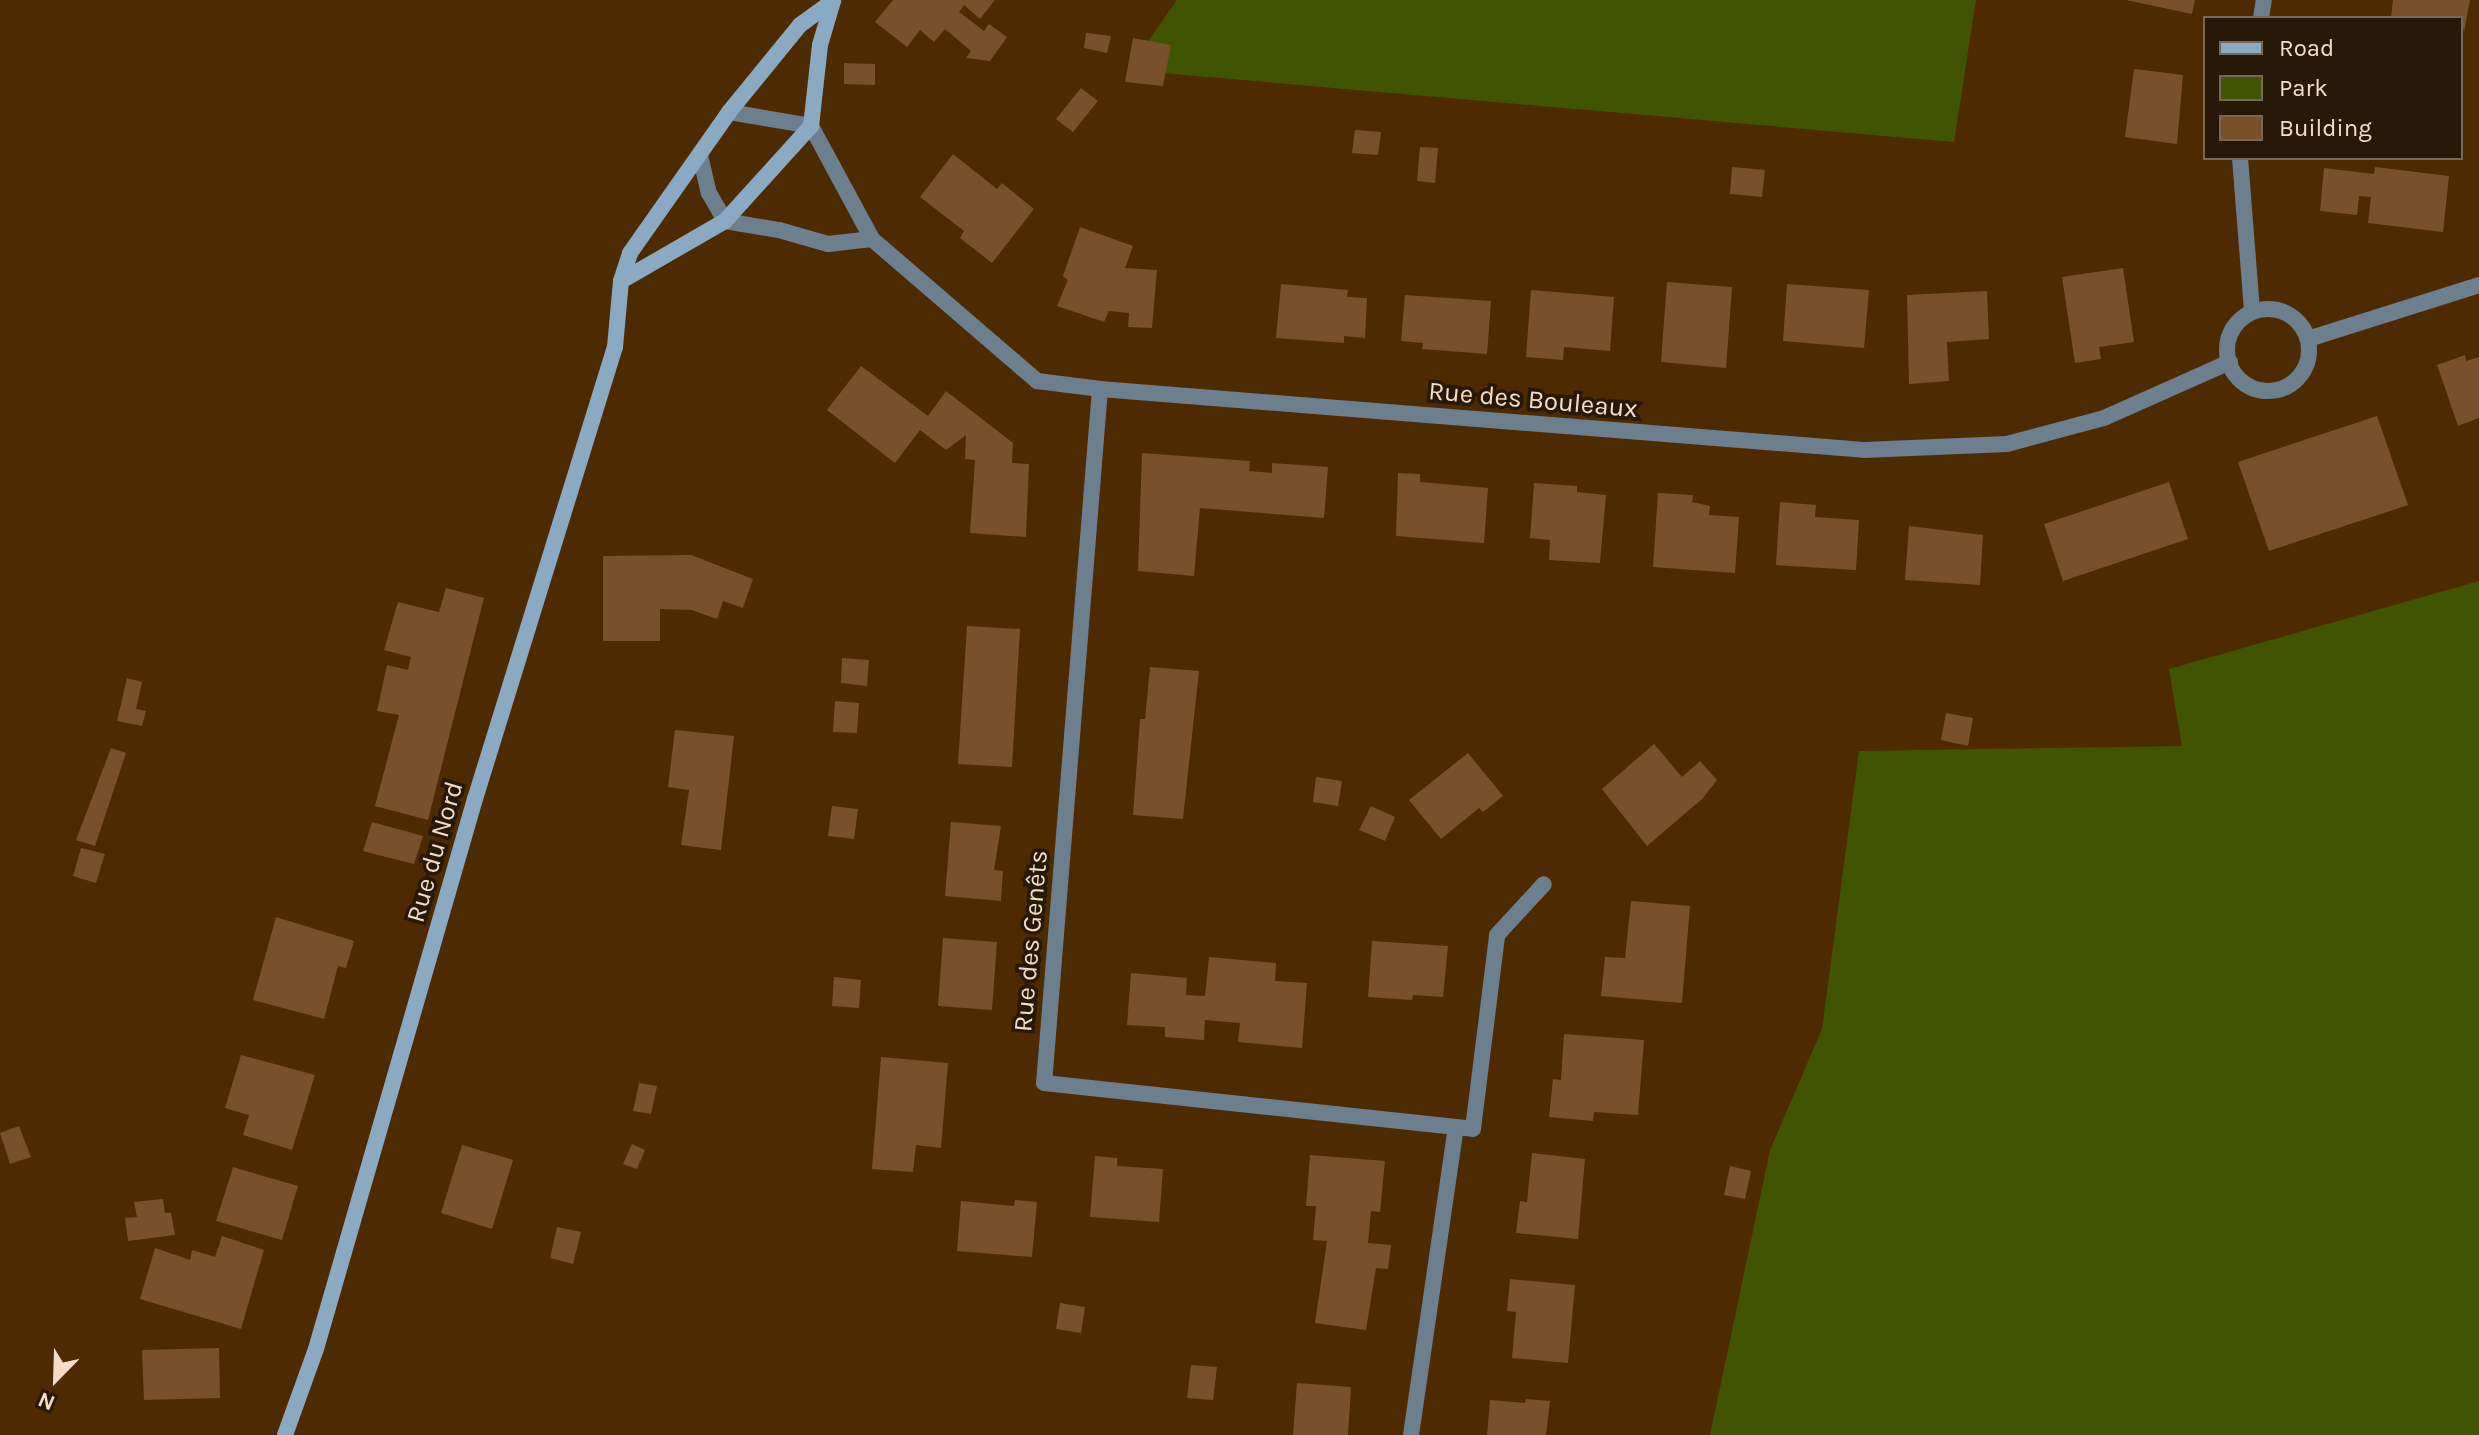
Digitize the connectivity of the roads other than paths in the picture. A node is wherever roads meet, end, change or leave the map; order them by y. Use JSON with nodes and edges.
{"nodes":[{"id":1,"x":833,"y":0,"type":"edge"},
{"id":2,"x":729,"y":112,"type":"junction"},
{"id":3,"x":811,"y":126,"type":"junction"},
{"id":4,"x":700,"y":155,"type":"junction"},
{"id":5,"x":2240,"y":160,"type":"edge"},
{"id":6,"x":725,"y":221,"type":"junction"},
{"id":7,"x":872,"y":239,"type":"junction"},
{"id":8,"x":621,"y":281,"type":"junction"},
{"id":9,"x":2479,"y":285,"type":"edge"},
{"id":10,"x":2252,"y":311,"type":"junction"},
{"id":11,"x":2308,"y":339,"type":"junction"},
{"id":12,"x":2230,"y":362,"type":"junction"},
{"id":13,"x":1100,"y":389,"type":"junction"},
{"id":14,"x":1544,"y":884,"type":"dead end"},
{"id":15,"x":1456,"y":1128,"type":"junction"},
{"id":16,"x":285,"y":1435,"type":"edge"},
{"id":17,"x":1411,"y":1435,"type":"edge"}],
"edges":[{"from":1,"to":2,"type":"street","name":"Rue du Nord"},
{"from":1,"to":3,"type":"street","name":"Rue du Nord"},
{"from":2,"to":3,"type":"street"},
{"from":2,"to":4,"type":"street","name":"Rue du Nord"},
{"from":3,"to":6,"type":"street"},
{"from":3,"to":7,"type":"street","name":"Rue des Bouleaux"},
{"from":4,"to":6,"type":"street"},
{"from":4,"to":8,"type":"street","name":"Rue du Nord"},
{"from":5,"to":10,"type":"street"},
{"from":6,"to":7,"type":"street"},
{"from":6,"to":8,"type":"street"},
{"from":7,"to":13,"type":"street","name":"Rue des Bouleaux"},
{"from":8,"to":16,"type":"street","name":"Rue du Nord"},
{"from":9,"to":11,"type":"street"},
{"from":10,"to":11,"type":"street"},
{"from":10,"to":12,"type":"street"},
{"from":11,"to":12,"type":"street"},
{"from":12,"to":13,"type":"street","name":"Rue des Bouleaux"},
{"from":13,"to":15,"type":"street","name":"Rue des Genêts"},
{"from":14,"to":15,"type":"street"},
{"from":15,"to":17,"type":"street"}]}
